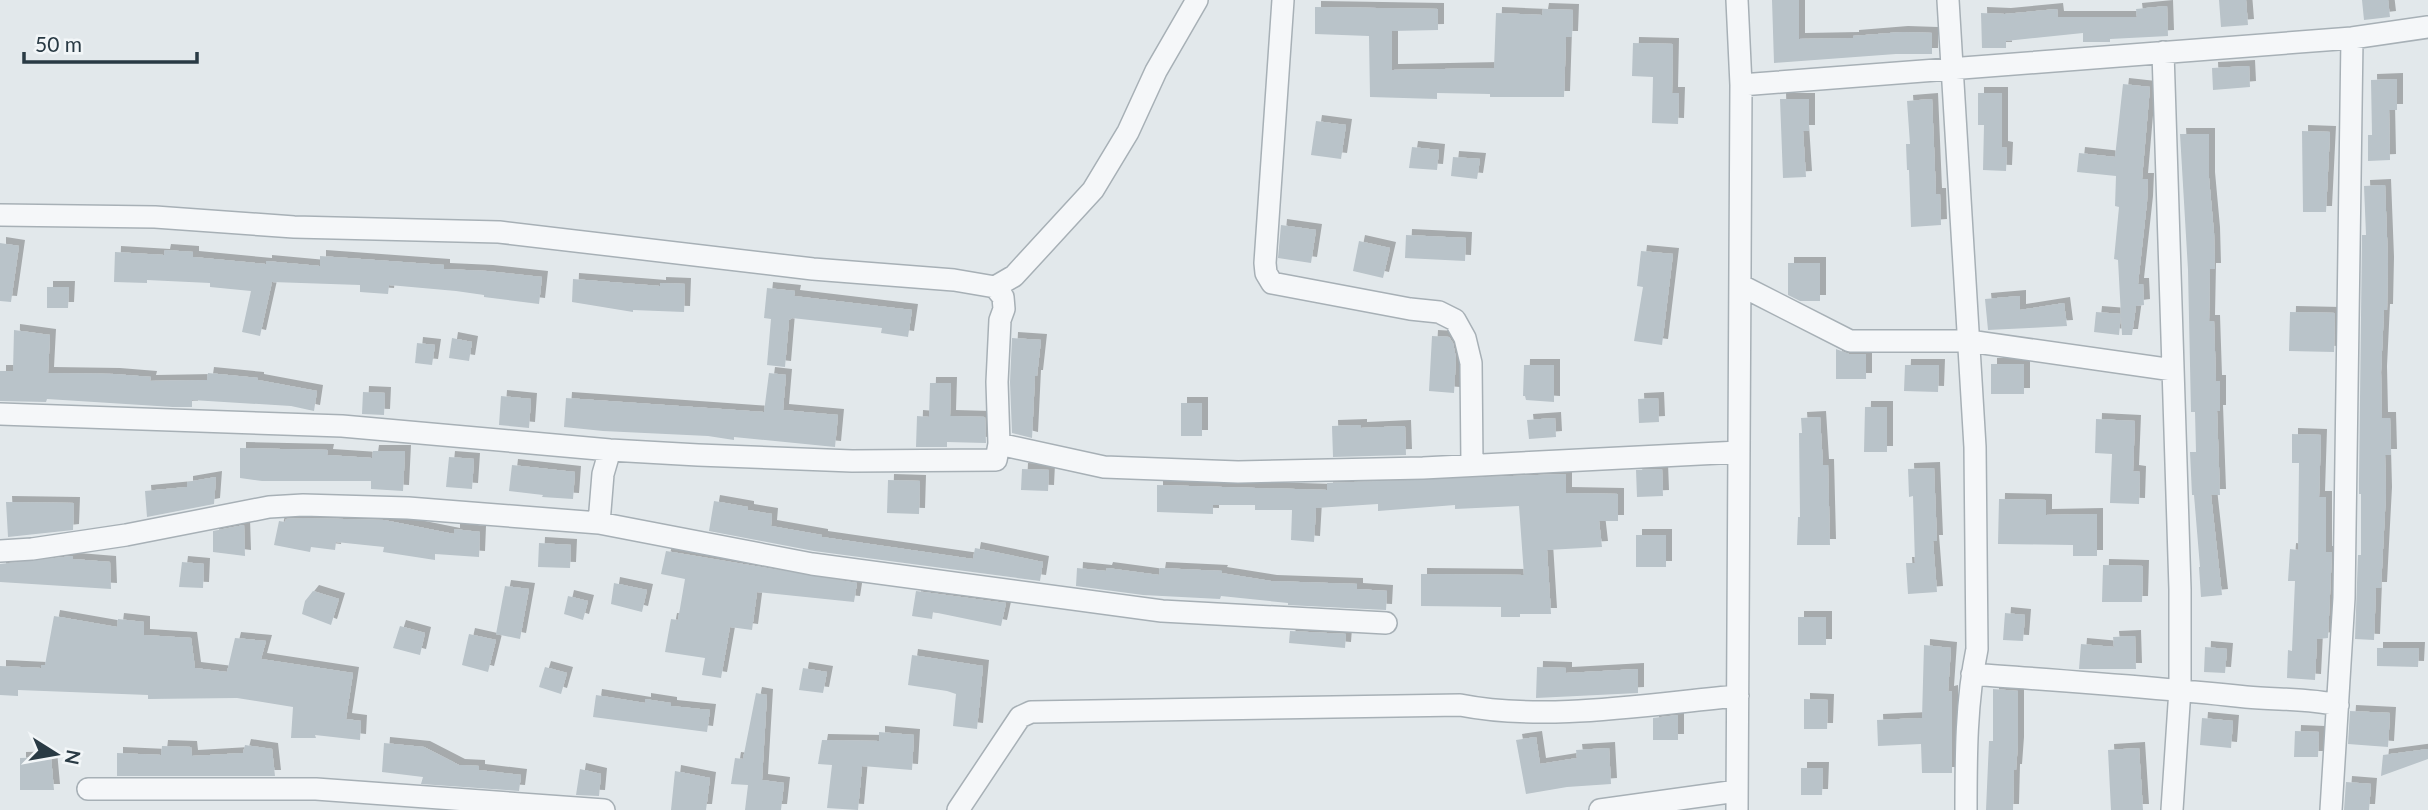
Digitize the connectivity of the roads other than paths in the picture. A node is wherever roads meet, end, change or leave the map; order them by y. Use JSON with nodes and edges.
{"nodes":[{"id":1,"x":1197,"y":0,"type":"edge"},
{"id":2,"x":1283,"y":0,"type":"edge"},
{"id":3,"x":1737,"y":0,"type":"edge"},
{"id":4,"x":1948,"y":0,"type":"edge"},
{"id":5,"x":2428,"y":27,"type":"edge"},
{"id":6,"x":2352,"y":38,"type":"junction"},
{"id":7,"x":2163,"y":52,"type":"junction"},
{"id":8,"x":1951,"y":68,"type":"junction"},
{"id":9,"x":1741,"y":85,"type":"junction"},
{"id":10,"x":0,"y":215,"type":"edge"},
{"id":11,"x":1740,"y":285,"type":"junction"},
{"id":12,"x":995,"y":287,"type":"junction"},
{"id":13,"x":1969,"y":341,"type":"junction"},
{"id":14,"x":2173,"y":370,"type":"junction"},
{"id":15,"x":0,"y":414,"type":"edge"},
{"id":16,"x":999,"y":444,"type":"junction"},
{"id":17,"x":610,"y":450,"type":"junction"},
{"id":18,"x":1739,"y":452,"type":"junction"},
{"id":19,"x":1472,"y":465,"type":"junction"},
{"id":20,"x":598,"y":523,"type":"junction"},
{"id":21,"x":0,"y":551,"type":"edge"},
{"id":22,"x":1386,"y":623,"type":"dead end"},
{"id":23,"x":1972,"y":674,"type":"junction"},
{"id":24,"x":2180,"y":689,"type":"junction"},
{"id":25,"x":1738,"y":696,"type":"junction"},
{"id":26,"x":2338,"y":705,"type":"junction"},
{"id":27,"x":88,"y":789,"type":"dead end"},
{"id":28,"x":1737,"y":801,"type":"edge"},
{"id":29,"x":604,"y":810,"type":"edge"},
{"id":30,"x":958,"y":810,"type":"edge"},
{"id":31,"x":1600,"y":810,"type":"edge"},
{"id":32,"x":1966,"y":810,"type":"edge"},
{"id":33,"x":2172,"y":810,"type":"edge"},
{"id":34,"x":2331,"y":810,"type":"edge"}],
"edges":[{"from":1,"to":12,"type":"street"},
{"from":2,"to":19,"type":"street"},
{"from":3,"to":9,"type":"street"},
{"from":4,"to":8,"type":"street"},
{"from":5,"to":6,"type":"street"},
{"from":6,"to":7,"type":"street"},
{"from":6,"to":26,"type":"street"},
{"from":7,"to":8,"type":"street"},
{"from":7,"to":14,"type":"street"},
{"from":8,"to":9,"type":"street"},
{"from":8,"to":13,"type":"street"},
{"from":9,"to":11,"type":"street"},
{"from":10,"to":12,"type":"street"},
{"from":11,"to":13,"type":"street"},
{"from":11,"to":18,"type":"street"},
{"from":12,"to":16,"type":"street"},
{"from":13,"to":14,"type":"street"},
{"from":13,"to":23,"type":"street"},
{"from":14,"to":24,"type":"street"},
{"from":15,"to":17,"type":"street"},
{"from":16,"to":17,"type":"street"},
{"from":16,"to":19,"type":"street"},
{"from":17,"to":20,"type":"street"},
{"from":18,"to":19,"type":"street"},
{"from":18,"to":25,"type":"street"},
{"from":20,"to":21,"type":"street"},
{"from":20,"to":22,"type":"street"},
{"from":23,"to":24,"type":"street"},
{"from":23,"to":32,"type":"street"},
{"from":24,"to":26,"type":"street"},
{"from":24,"to":33,"type":"street"},
{"from":25,"to":28,"type":"street"},
{"from":25,"to":30,"type":"street"},
{"from":26,"to":34,"type":"street"},
{"from":27,"to":29,"type":"street"},
{"from":28,"to":31,"type":"street"}]}
